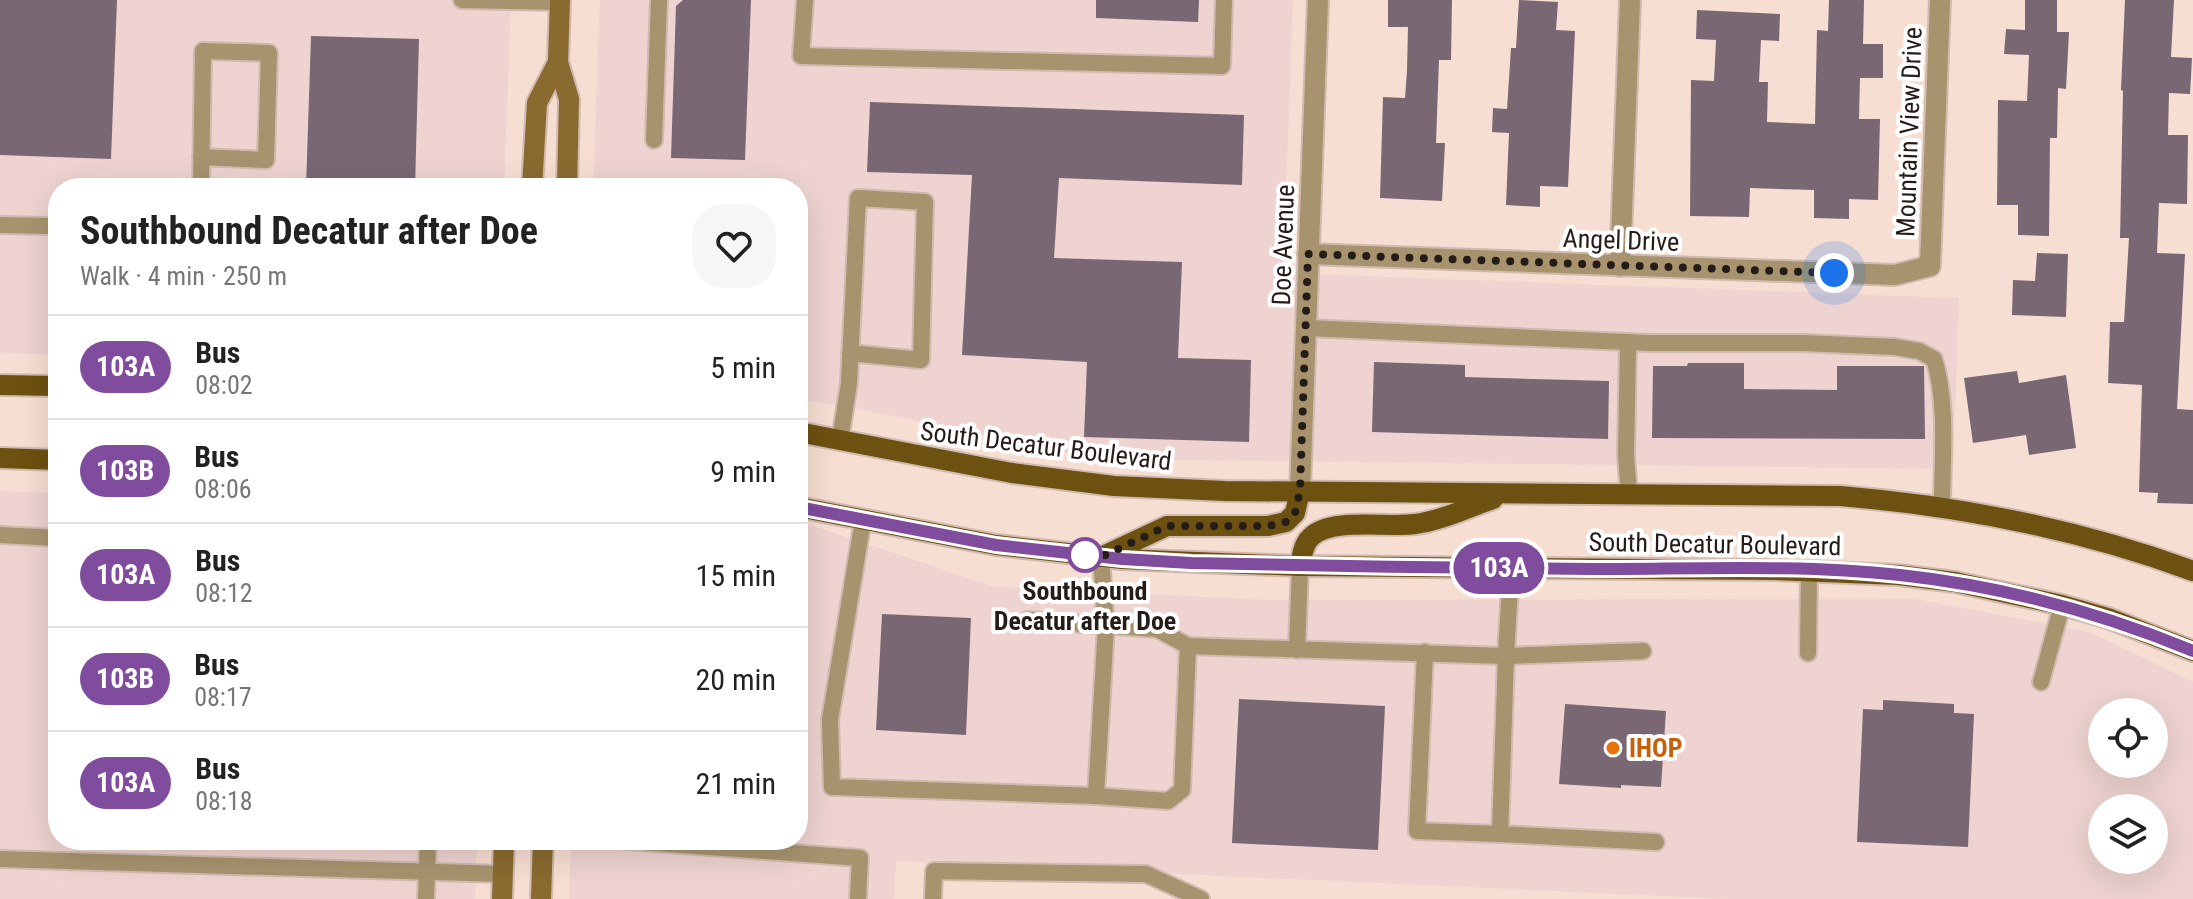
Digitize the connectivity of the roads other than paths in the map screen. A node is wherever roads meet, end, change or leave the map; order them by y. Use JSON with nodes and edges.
{"nodes":[{"id":1,"x":462,"y":0,"type":"edge"},
{"id":2,"x":659,"y":0,"type":"edge"},
{"id":3,"x":805,"y":0,"type":"edge"},
{"id":4,"x":1224,"y":0,"type":"edge"},
{"id":5,"x":1318,"y":0,"type":"edge"},
{"id":6,"x":1630,"y":0,"type":"edge"},
{"id":7,"x":1940,"y":0,"type":"edge"},
{"id":8,"x":560,"y":1,"type":"edge"},
{"id":9,"x":558,"y":62,"type":"junction"},
{"id":10,"x":654,"y":140,"type":"dead end"},
{"id":11,"x":201,"y":157,"type":"junction"},
{"id":12,"x":201,"y":178,"type":"edge"},
{"id":13,"x":533,"y":178,"type":"edge"},
{"id":14,"x":567,"y":178,"type":"edge"},
{"id":15,"x":0,"y":225,"type":"edge"},
{"id":16,"x":48,"y":226,"type":"edge"},
{"id":17,"x":1308,"y":254,"type":"junction"},
{"id":18,"x":1620,"y":266,"type":"junction"},
{"id":19,"x":1930,"y":266,"type":"joint"},
{"id":20,"x":1306,"y":328,"type":"junction"},
{"id":21,"x":1628,"y":343,"type":"junction"},
{"id":22,"x":850,"y":353,"type":"junction"},
{"id":23,"x":0,"y":385,"type":"edge"},
{"id":24,"x":48,"y":386,"type":"edge"},
{"id":25,"x":808,"y":434,"type":"edge"},
{"id":26,"x":840,"y":440,"type":"junction"},
{"id":27,"x":0,"y":458,"type":"edge"},
{"id":28,"x":48,"y":460,"type":"edge"},
{"id":29,"x":1300,"y":491,"type":"junction"},
{"id":30,"x":1508,"y":494,"type":"junction"},
{"id":31,"x":1629,"y":494,"type":"junction"},
{"id":32,"x":1942,"y":507,"type":"junction"},
{"id":33,"x":808,"y":509,"type":"edge"},
{"id":34,"x":863,"y":520,"type":"junction"},
{"id":35,"x":0,"y":535,"type":"edge"},
{"id":36,"x":48,"y":537,"type":"edge"},
{"id":37,"x":1101,"y":557,"type":"junction"},
{"id":38,"x":1300,"y":566,"type":"junction"},
{"id":39,"x":1511,"y":568,"type":"junction"},
{"id":40,"x":1809,"y":571,"type":"junction"},
{"id":41,"x":2193,"y":571,"type":"edge"},
{"id":42,"x":2062,"y":605,"type":"junction"},
{"id":43,"x":1028,"y":620,"type":"dead end"},
{"id":44,"x":1106,"y":626,"type":"junction"},
{"id":45,"x":1188,"y":646,"type":"junction"},
{"id":46,"x":1297,"y":650,"type":"junction"},
{"id":47,"x":1643,"y":651,"type":"dead end"},
{"id":48,"x":2193,"y":651,"type":"edge"},
{"id":49,"x":1425,"y":652,"type":"junction"},
{"id":50,"x":1808,"y":653,"type":"dead end"},
{"id":51,"x":1506,"y":656,"type":"junction"},
{"id":52,"x":2041,"y":682,"type":"dead end"},
{"id":53,"x":1096,"y":796,"type":"junction"},
{"id":54,"x":1500,"y":834,"type":"junction"},
{"id":55,"x":1656,"y":842,"type":"dead end"},
{"id":56,"x":428,"y":850,"type":"edge"},
{"id":57,"x":504,"y":850,"type":"edge"},
{"id":58,"x":543,"y":850,"type":"edge"},
{"id":59,"x":751,"y":850,"type":"edge"},
{"id":60,"x":0,"y":859,"type":"edge"},
{"id":61,"x":427,"y":871,"type":"junction"},
{"id":62,"x":503,"y":874,"type":"junction"},
{"id":63,"x":426,"y":899,"type":"edge"},
{"id":64,"x":502,"y":899,"type":"edge"},
{"id":65,"x":541,"y":899,"type":"edge"},
{"id":66,"x":858,"y":899,"type":"edge"},
{"id":67,"x":933,"y":899,"type":"edge"},
{"id":68,"x":1201,"y":899,"type":"edge"}],
"edges":[{"from":1,"to":8,"type":"lane"},
{"from":2,"to":10,"type":"lane"},
{"from":3,"to":4,"type":"lane"},
{"from":5,"to":17,"type":"street","name":"Doe Avenue"},
{"from":6,"to":18,"type":"street"},
{"from":7,"to":19,"type":"street","name":"Mountain View Drive"},
{"from":8,"to":9,"type":"main road"},
{"from":9,"to":13,"type":"main road"},
{"from":9,"to":14,"type":"main road"},
{"from":11,"to":11,"type":"lane"},
{"from":11,"to":12,"type":"lane"},
{"from":15,"to":16,"type":"lane"},
{"from":17,"to":18,"type":"street","name":"Angel Drive"},
{"from":17,"to":20,"type":"street","name":"Doe Avenue"},
{"from":18,"to":19,"type":"street","name":"Angel Drive"},
{"from":20,"to":21,"type":"lane"},
{"from":20,"to":29,"type":"street","name":"Doe Avenue"},
{"from":21,"to":31,"type":"lane"},
{"from":21,"to":32,"type":"lane"},
{"from":22,"to":22,"type":"lane"},
{"from":22,"to":26,"type":"lane"},
{"from":23,"to":24,"type":"main road"},
{"from":25,"to":26,"type":"main road","name":"South Decatur Boulevard"},
{"from":26,"to":29,"type":"main road","name":"South Decatur Boulevard"},
{"from":27,"to":28,"type":"main road"},
{"from":29,"to":30,"type":"main road","name":"South Decatur Boulevard"},
{"from":29,"to":37,"type":"main road"},
{"from":30,"to":31,"type":"main road","name":"South Decatur Boulevard"},
{"from":30,"to":38,"type":"main road"},
{"from":31,"to":32,"type":"main road","name":"South Decatur Boulevard"},
{"from":32,"to":41,"type":"main road","name":"South Decatur Boulevard"},
{"from":33,"to":34,"type":"main road","name":"South Decatur Boulevard"},
{"from":34,"to":37,"type":"main road","name":"South Decatur Boulevard"},
{"from":34,"to":53,"type":"lane"},
{"from":35,"to":36,"type":"lane"},
{"from":37,"to":38,"type":"main road","name":"South Decatur Boulevard"},
{"from":37,"to":44,"type":"lane"},
{"from":38,"to":39,"type":"main road","name":"South Decatur Boulevard"},
{"from":38,"to":46,"type":"lane"},
{"from":39,"to":40,"type":"main road","name":"South Decatur Boulevard"},
{"from":39,"to":51,"type":"lane"},
{"from":40,"to":42,"type":"main road","name":"South Decatur Boulevard"},
{"from":40,"to":50,"type":"lane"},
{"from":42,"to":48,"type":"main road","name":"South Decatur Boulevard"},
{"from":42,"to":52,"type":"lane"},
{"from":43,"to":44,"type":"lane"},
{"from":44,"to":45,"type":"lane"},
{"from":44,"to":53,"type":"lane"},
{"from":45,"to":46,"type":"lane"},
{"from":45,"to":53,"type":"lane"},
{"from":46,"to":49,"type":"lane"},
{"from":47,"to":51,"type":"lane"},
{"from":49,"to":51,"type":"lane"},
{"from":49,"to":54,"type":"lane"},
{"from":51,"to":54,"type":"lane"},
{"from":54,"to":55,"type":"lane"},
{"from":56,"to":61,"type":"lane"},
{"from":57,"to":62,"type":"main road"},
{"from":58,"to":65,"type":"main road"},
{"from":59,"to":66,"type":"lane"},
{"from":60,"to":61,"type":"lane"},
{"from":61,"to":62,"type":"lane"},
{"from":61,"to":63,"type":"lane"},
{"from":62,"to":64,"type":"main road"},
{"from":67,"to":68,"type":"lane"}]}
